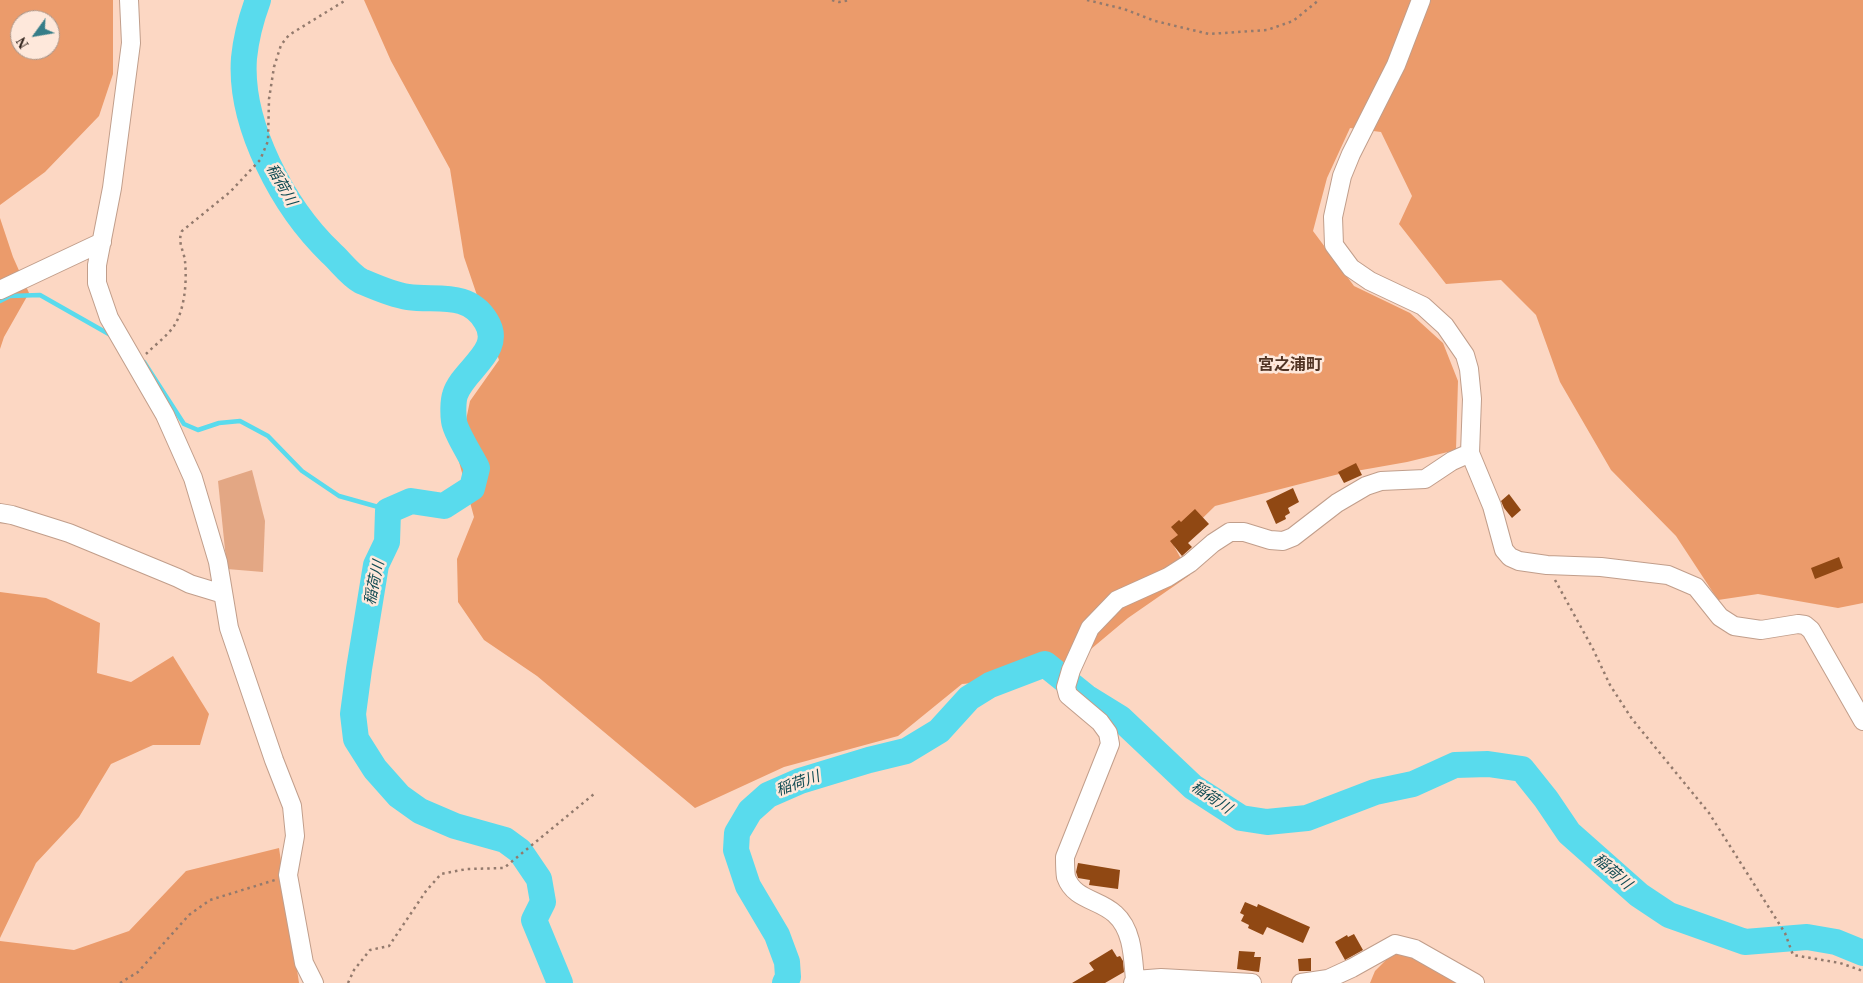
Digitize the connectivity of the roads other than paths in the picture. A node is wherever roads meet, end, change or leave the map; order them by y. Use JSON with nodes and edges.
{"nodes":[{"id":1,"x":128,"y":0,"type":"edge"},
{"id":2,"x":1421,"y":0,"type":"edge"},
{"id":3,"x":102,"y":242,"type":"junction"},
{"id":4,"x":0,"y":290,"type":"edge"},
{"id":5,"x":1470,"y":453,"type":"junction"},
{"id":6,"x":0,"y":513,"type":"edge"},
{"id":7,"x":223,"y":594,"type":"junction"},
{"id":8,"x":1863,"y":721,"type":"edge"},
{"id":9,"x":1134,"y":982,"type":"edge"},
{"id":10,"x":314,"y":983,"type":"edge"},
{"id":11,"x":1252,"y":983,"type":"edge"},
{"id":12,"x":1301,"y":983,"type":"edge"},
{"id":13,"x":1475,"y":983,"type":"edge"}],
"edges":[{"from":1,"to":3,"type":"street"},
{"from":2,"to":5,"type":"street"},
{"from":3,"to":4,"type":"street"},
{"from":3,"to":7,"type":"street"},
{"from":5,"to":8,"type":"street"},
{"from":5,"to":9,"type":"street"},
{"from":6,"to":7,"type":"street"},
{"from":7,"to":10,"type":"street"},
{"from":9,"to":11,"type":"street"},
{"from":12,"to":13,"type":"street"}]}
